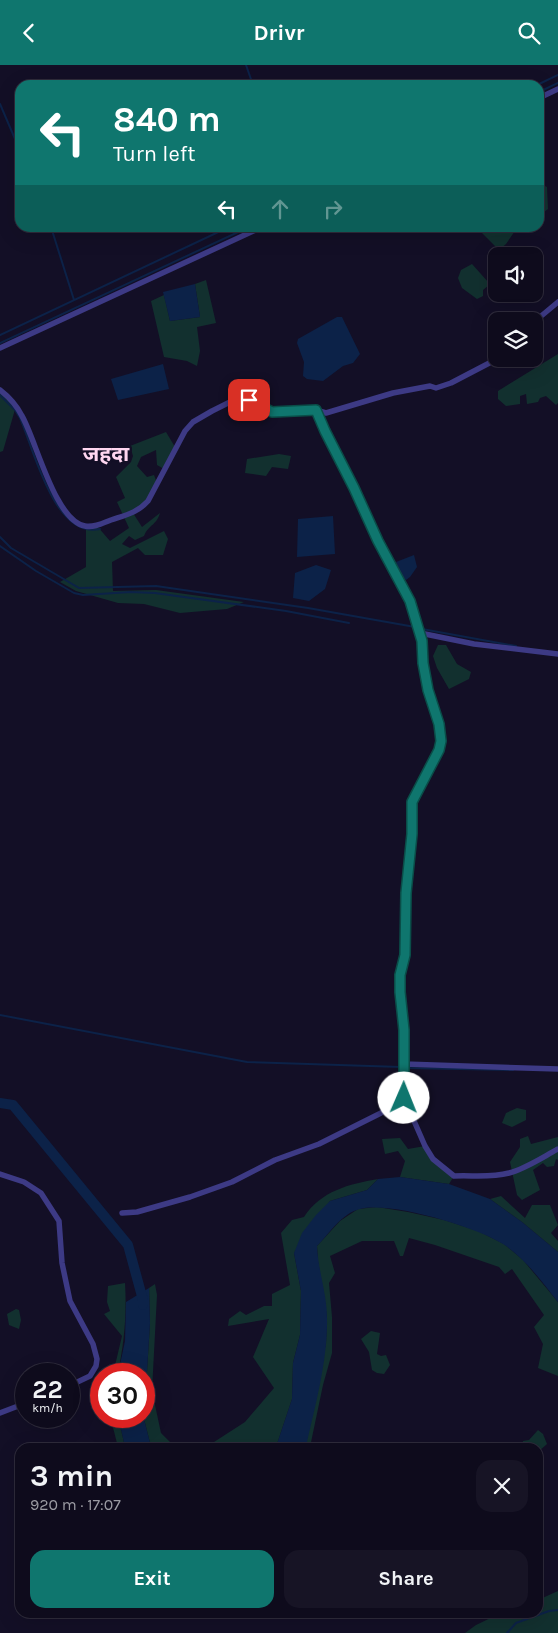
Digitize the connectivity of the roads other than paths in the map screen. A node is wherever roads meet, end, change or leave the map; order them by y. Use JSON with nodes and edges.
{"nodes":[{"id":1,"x":558,"y":89,"type":"edge"},
{"id":2,"x":544,"y":96,"type":"edge"},
{"id":3,"x":251,"y":232,"type":"edge"},
{"id":4,"x":558,"y":302,"type":"edge"},
{"id":5,"x":543,"y":314,"type":"edge"},
{"id":6,"x":0,"y":349,"type":"edge"},
{"id":7,"x":488,"y":364,"type":"edge"},
{"id":8,"x":0,"y":390,"type":"edge"},
{"id":9,"x":316,"y":410,"type":"junction"},
{"id":10,"x":420,"y":633,"type":"junction"},
{"id":11,"x":558,"y":654,"type":"edge"},
{"id":12,"x":404,"y":1064,"type":"junction"},
{"id":13,"x":558,"y":1069,"type":"edge"},
{"id":14,"x":404,"y":1098,"type":"junction"},
{"id":15,"x":558,"y":1149,"type":"edge"},
{"id":16,"x":0,"y":1174,"type":"edge"},
{"id":17,"x":122,"y":1213,"type":"dead end"},
{"id":18,"x":80,"y":1380,"type":"edge"},
{"id":19,"x":15,"y":1407,"type":"edge"},
{"id":20,"x":0,"y":1413,"type":"edge"}],
"edges":[{"from":1,"to":2,"type":"street"},
{"from":3,"to":6,"type":"street"},
{"from":4,"to":5,"type":"street"},
{"from":7,"to":9,"type":"street"},
{"from":8,"to":9,"type":"street"},
{"from":9,"to":10,"type":"street"},
{"from":10,"to":11,"type":"street"},
{"from":10,"to":12,"type":"street"},
{"from":12,"to":13,"type":"street"},
{"from":12,"to":14,"type":"street"},
{"from":14,"to":15,"type":"street"},
{"from":14,"to":17,"type":"street"},
{"from":16,"to":18,"type":"street"},
{"from":19,"to":20,"type":"street"}]}
